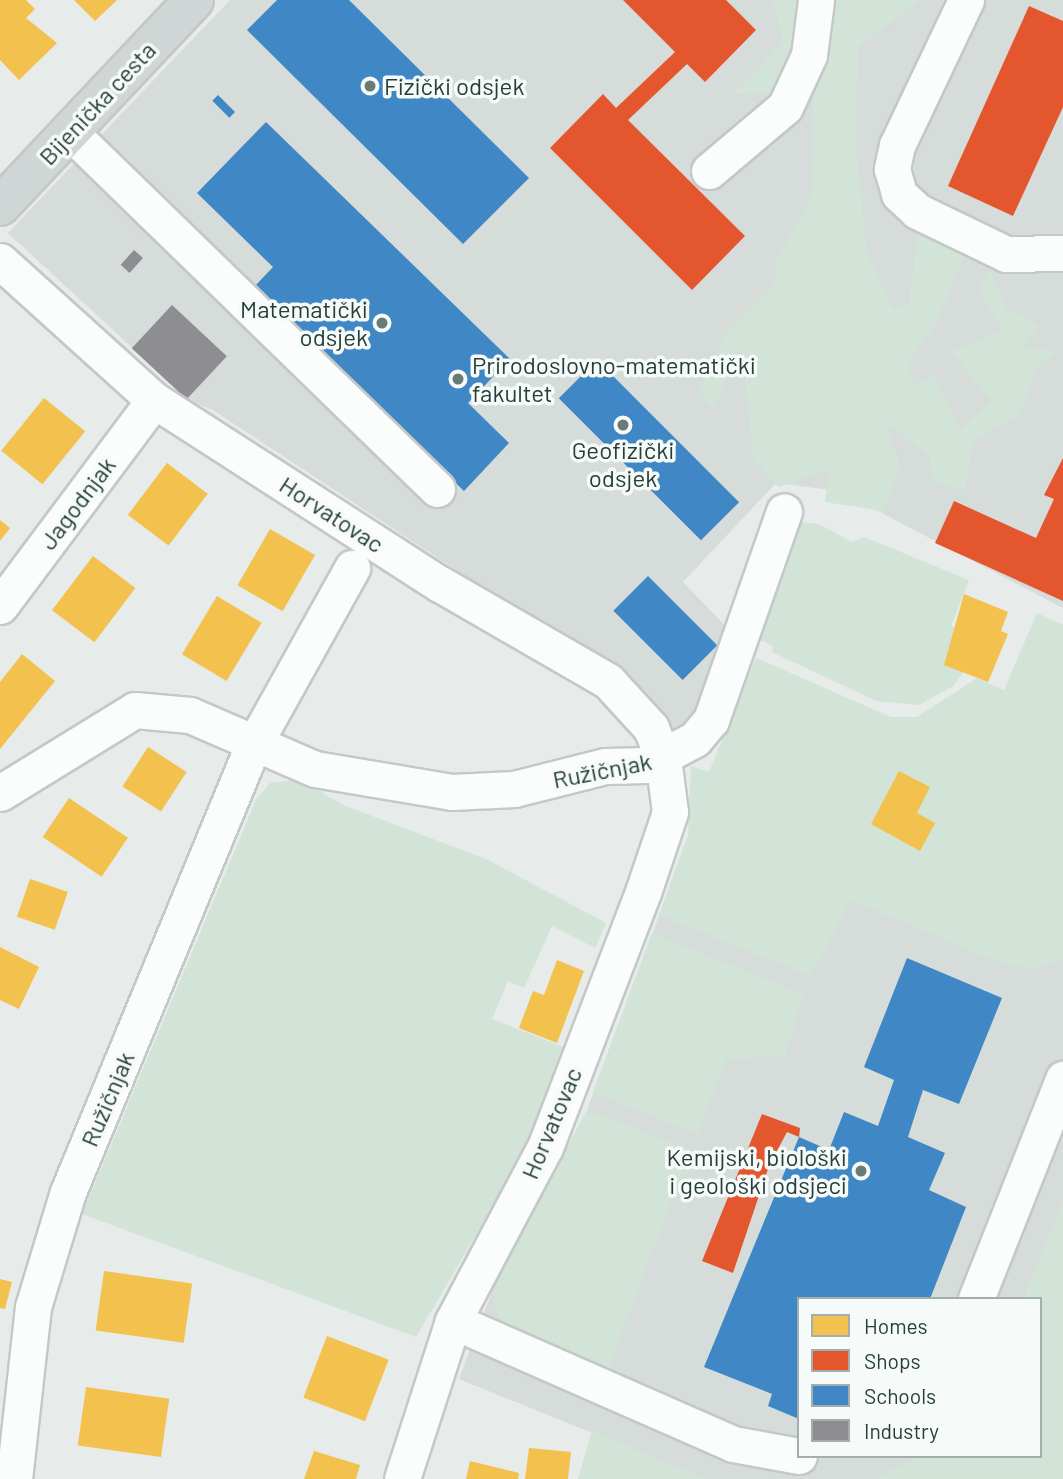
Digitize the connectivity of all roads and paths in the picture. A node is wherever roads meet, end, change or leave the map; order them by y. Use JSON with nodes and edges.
{"nodes":[{"id":1,"x":194,"y":0,"type":"edge"},
{"id":2,"x":816,"y":0,"type":"edge"},
{"id":3,"x":966,"y":0,"type":"edge"},
{"id":4,"x":70,"y":132,"type":"junction"},
{"id":5,"x":709,"y":171,"type":"dead end"},
{"id":6,"x":0,"y":206,"type":"edge"},
{"id":7,"x":1063,"y":253,"type":"edge"},
{"id":8,"x":0,"y":261,"type":"edge"},
{"id":9,"x":153,"y":400,"type":"junction"},
{"id":10,"x":437,"y":489,"type":"dead end"},
{"id":11,"x":784,"y":511,"type":"dead end"},
{"id":12,"x":352,"y":568,"type":"dead end"},
{"id":13,"x":0,"y":606,"type":"edge"},
{"id":14,"x":253,"y":746,"type":"junction"},
{"id":15,"x":663,"y":758,"type":"junction"},
{"id":16,"x":0,"y":793,"type":"edge"},
{"id":17,"x":1063,"y":1079,"type":"edge"},
{"id":18,"x":977,"y":1297,"type":"edge"},
{"id":19,"x":453,"y":1321,"type":"junction"},
{"id":20,"x":797,"y":1455,"type":"edge"},
{"id":21,"x":9,"y":1470,"type":"edge"},
{"id":22,"x":402,"y":1479,"type":"edge"}],
"edges":[{"from":1,"to":4,"type":"main road","name":"Bijenička cesta"},
{"from":2,"to":5,"type":"street"},
{"from":3,"to":7,"type":"street"},
{"from":4,"to":6,"type":"main road","name":"Bijenička cesta"},
{"from":4,"to":10,"type":"street"},
{"from":8,"to":9,"type":"street","name":"Horvatovac"},
{"from":9,"to":13,"type":"street","name":"Jagodnjak"},
{"from":9,"to":15,"type":"street","name":"Horvatovac"},
{"from":11,"to":15,"type":"street"},
{"from":12,"to":14,"type":"street","name":"Ružičnjak"},
{"from":14,"to":15,"type":"street","name":"Ružičnjak"},
{"from":14,"to":16,"type":"street","name":"Ružičnjak"},
{"from":14,"to":21,"type":"street","name":"Ružičnjak"},
{"from":15,"to":19,"type":"street","name":"Horvatovac"},
{"from":17,"to":18,"type":"street"},
{"from":19,"to":20,"type":"street"},
{"from":19,"to":22,"type":"street","name":"Horvatovac"}]}
